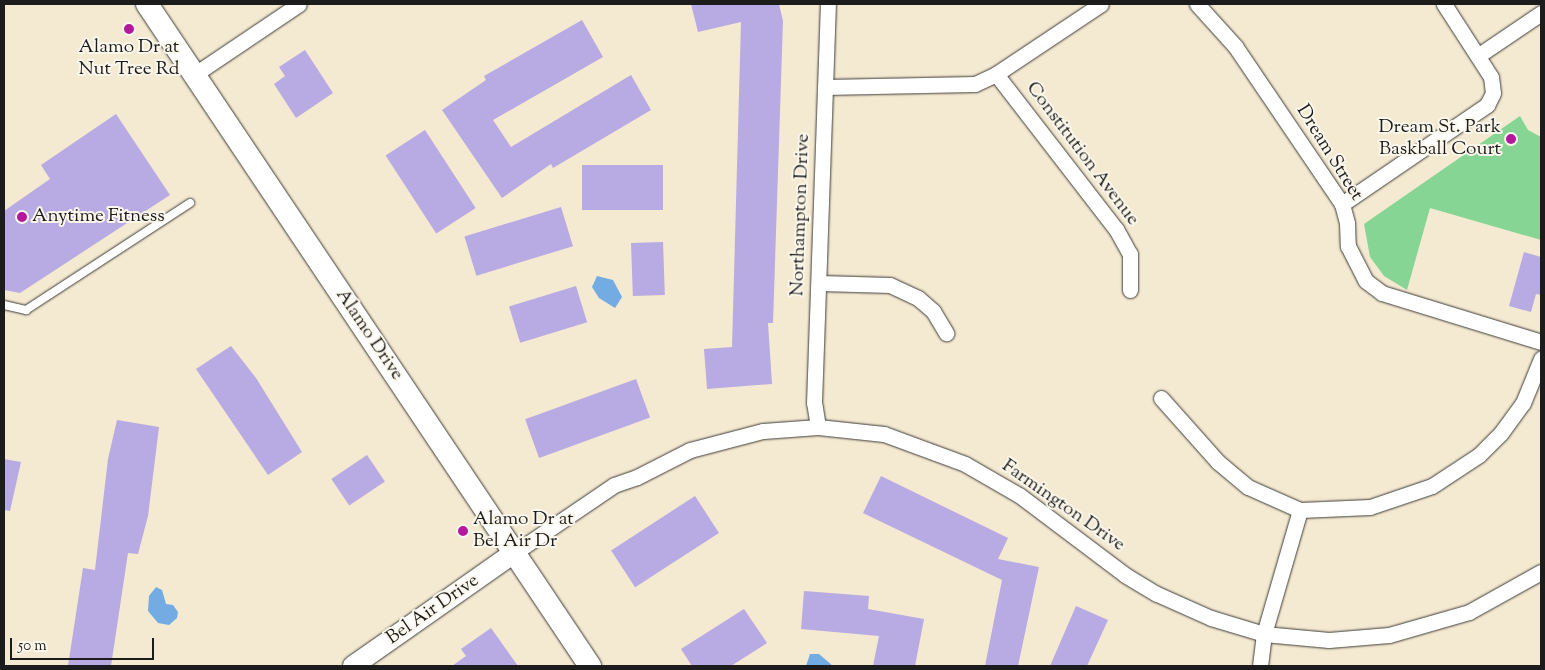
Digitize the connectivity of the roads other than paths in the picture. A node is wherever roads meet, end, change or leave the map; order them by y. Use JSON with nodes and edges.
{"nodes":[{"id":1,"x":147,"y":4,"type":"edge"},
{"id":2,"x":299,"y":4,"type":"edge"},
{"id":3,"x":828,"y":4,"type":"edge"},
{"id":4,"x":1101,"y":4,"type":"edge"},
{"id":5,"x":1196,"y":4,"type":"edge"},
{"id":6,"x":1444,"y":4,"type":"edge"},
{"id":7,"x":1541,"y":12,"type":"edge"},
{"id":8,"x":1479,"y":55,"type":"junction"},
{"id":9,"x":195,"y":74,"type":"junction"},
{"id":10,"x":996,"y":74,"type":"junction"},
{"id":11,"x":825,"y":87,"type":"junction"},
{"id":12,"x":190,"y":203,"type":"dead end"},
{"id":13,"x":1342,"y":204,"type":"junction"},
{"id":14,"x":820,"y":283,"type":"junction"},
{"id":15,"x":1130,"y":290,"type":"dead end"},
{"id":16,"x":4,"y":306,"type":"edge"},
{"id":17,"x":946,"y":333,"type":"dead end"},
{"id":18,"x":1541,"y":342,"type":"edge"},
{"id":19,"x":1541,"y":359,"type":"edge"},
{"id":20,"x":1161,"y":398,"type":"dead end"},
{"id":21,"x":818,"y":427,"type":"junction"},
{"id":22,"x":1300,"y":510,"type":"junction"},
{"id":23,"x":514,"y":553,"type":"junction"},
{"id":24,"x":1541,"y":572,"type":"edge"},
{"id":25,"x":1264,"y":634,"type":"junction"},
{"id":26,"x":352,"y":666,"type":"edge"},
{"id":27,"x":590,"y":666,"type":"edge"},
{"id":28,"x":1260,"y":666,"type":"edge"}],
"edges":[{"from":1,"to":9,"type":"main road","name":"Alamo Drive"},
{"from":2,"to":9,"type":"street"},
{"from":3,"to":11,"type":"street","name":"Northampton Drive"},
{"from":4,"to":10,"type":"street"},
{"from":5,"to":13,"type":"street","name":"Dream Street"},
{"from":6,"to":8,"type":"street"},
{"from":7,"to":8,"type":"street"},
{"from":8,"to":13,"type":"street"},
{"from":9,"to":23,"type":"main road","name":"Alamo Drive"},
{"from":10,"to":11,"type":"street"},
{"from":10,"to":15,"type":"street","name":"Constitution Avenue"},
{"from":11,"to":14,"type":"street","name":"Northampton Drive"},
{"from":12,"to":16,"type":"lane"},
{"from":13,"to":18,"type":"street","name":"Dream Street"},
{"from":14,"to":17,"type":"street"},
{"from":14,"to":21,"type":"street","name":"Northampton Drive"},
{"from":19,"to":22,"type":"street"},
{"from":20,"to":22,"type":"street"},
{"from":21,"to":23,"type":"street","name":"Farmington Drive"},
{"from":21,"to":25,"type":"street","name":"Farmington Drive"},
{"from":22,"to":25,"type":"street"},
{"from":23,"to":26,"type":"street","name":"Bel Air Drive"},
{"from":23,"to":27,"type":"main road","name":"Alamo Drive"},
{"from":24,"to":25,"type":"street","name":"Farmington Drive"},
{"from":25,"to":28,"type":"street"}]}
